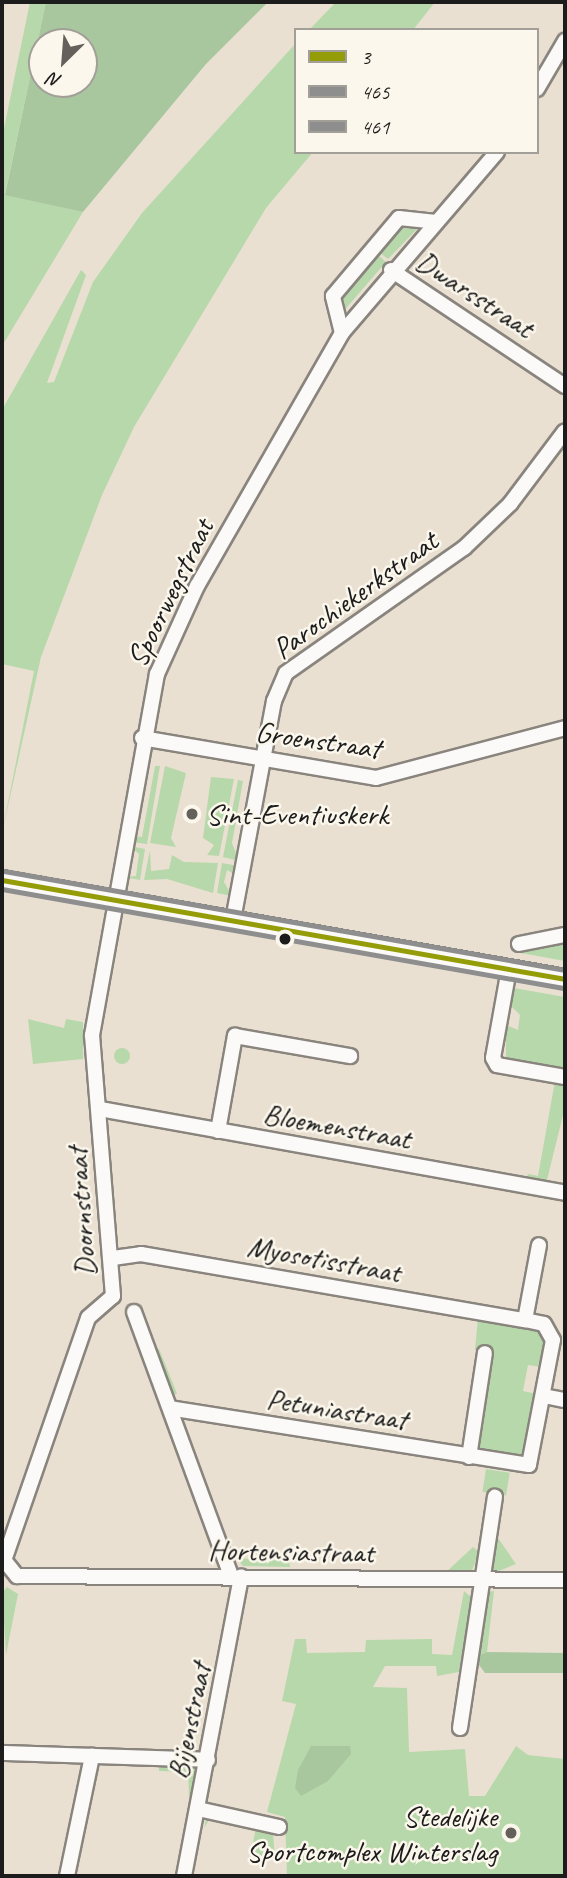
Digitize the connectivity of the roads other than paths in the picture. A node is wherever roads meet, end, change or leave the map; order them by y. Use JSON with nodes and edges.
{"nodes":[{"id":1,"x":565,"y":41,"type":"edge"},
{"id":2,"x":539,"y":86,"type":"edge"},
{"id":3,"x":495,"y":154,"type":"edge"},
{"id":4,"x":436,"y":222,"type":"junction"},
{"id":5,"x":391,"y":270,"type":"junction"},
{"id":6,"x":342,"y":334,"type":"junction"},
{"id":7,"x":565,"y":386,"type":"edge"},
{"id":8,"x":565,"y":431,"type":"edge"},
{"id":9,"x":565,"y":728,"type":"edge"},
{"id":10,"x":142,"y":738,"type":"junction"},
{"id":11,"x":263,"y":760,"type":"junction"},
{"id":12,"x":2,"y":880,"type":"edge"},
{"id":13,"x":114,"y":900,"type":"junction"},
{"id":14,"x":233,"y":920,"type":"junction"},
{"id":15,"x":565,"y":935,"type":"edge"},
{"id":16,"x":519,"y":944,"type":"dead end"},
{"id":17,"x":509,"y":969,"type":"junction"},
{"id":18,"x":565,"y":979,"type":"edge"},
{"id":19,"x":350,"y":1056,"type":"dead end"},
{"id":20,"x":565,"y":1077,"type":"edge"},
{"id":21,"x":100,"y":1109,"type":"junction"},
{"id":22,"x":218,"y":1131,"type":"junction"},
{"id":23,"x":565,"y":1193,"type":"edge"},
{"id":24,"x":539,"y":1245,"type":"dead end"},
{"id":25,"x":113,"y":1258,"type":"junction"},
{"id":26,"x":134,"y":1312,"type":"dead end"},
{"id":27,"x":525,"y":1320,"type":"junction"},
{"id":28,"x":485,"y":1353,"type":"dead end"},
{"id":29,"x":544,"y":1396,"type":"junction"},
{"id":30,"x":565,"y":1400,"type":"edge"},
{"id":31,"x":170,"y":1408,"type":"junction"},
{"id":32,"x":469,"y":1457,"type":"junction"},
{"id":33,"x":495,"y":1497,"type":"dead end"},
{"id":34,"x":17,"y":1576,"type":"joint"},
{"id":35,"x":236,"y":1576,"type":"junction"},
{"id":36,"x":481,"y":1579,"type":"junction"},
{"id":37,"x":565,"y":1580,"type":"edge"},
{"id":38,"x":460,"y":1728,"type":"dead end"},
{"id":39,"x":2,"y":1753,"type":"edge"},
{"id":40,"x":92,"y":1756,"type":"junction"},
{"id":41,"x":208,"y":1760,"type":"junction"},
{"id":42,"x":198,"y":1809,"type":"junction"},
{"id":43,"x":279,"y":1827,"type":"dead end"},
{"id":44,"x":67,"y":1876,"type":"edge"},
{"id":45,"x":184,"y":1876,"type":"edge"}],
"edges":[{"from":1,"to":2,"type":"street"},
{"from":3,"to":4,"type":"street","name":"Spoorwegstraat"},
{"from":4,"to":5,"type":"street","name":"Spoorwegstraat"},
{"from":4,"to":6,"type":"street"},
{"from":5,"to":6,"type":"street","name":"Spoorwegstraat"},
{"from":5,"to":7,"type":"street","name":"Dwarsstraat"},
{"from":6,"to":10,"type":"street","name":"Spoorwegstraat"},
{"from":8,"to":11,"type":"street","name":"Parochiekerkstraat"},
{"from":9,"to":11,"type":"street","name":"Groenstraat"},
{"from":10,"to":11,"type":"street","name":"Groenstraat"},
{"from":10,"to":13,"type":"street","name":"Spoorwegstraat"},
{"from":11,"to":14,"type":"street","name":"Parochiekerkstraat"},
{"from":12,"to":13,"type":"street"},
{"from":13,"to":14,"type":"street"},
{"from":13,"to":21,"type":"street","name":"Doornstraat"},
{"from":14,"to":17,"type":"street"},
{"from":15,"to":16,"type":"street"},
{"from":17,"to":18,"type":"street"},
{"from":17,"to":20,"type":"street"},
{"from":19,"to":22,"type":"street"},
{"from":21,"to":22,"type":"street","name":"Bloemenstraat"},
{"from":21,"to":25,"type":"street","name":"Doornstraat"},
{"from":22,"to":23,"type":"street","name":"Bloemenstraat"},
{"from":24,"to":27,"type":"street"},
{"from":25,"to":27,"type":"street","name":"Myosotisstraat"},
{"from":25,"to":34,"type":"street","name":"Doornstraat"},
{"from":26,"to":31,"type":"street"},
{"from":27,"to":29,"type":"street"},
{"from":28,"to":32,"type":"street"},
{"from":29,"to":30,"type":"street"},
{"from":29,"to":32,"type":"street","name":"Petuniastraat"},
{"from":31,"to":32,"type":"street","name":"Petuniastraat"},
{"from":31,"to":35,"type":"street"},
{"from":33,"to":36,"type":"street"},
{"from":34,"to":35,"type":"street","name":"Hortensiastraat"},
{"from":35,"to":36,"type":"street","name":"Hortensiastraat"},
{"from":35,"to":41,"type":"street","name":"Bijenstraat"},
{"from":36,"to":37,"type":"street","name":"Hortensiastraat"},
{"from":36,"to":38,"type":"street"},
{"from":39,"to":40,"type":"street"},
{"from":40,"to":41,"type":"street"},
{"from":40,"to":44,"type":"street"},
{"from":41,"to":42,"type":"street","name":"Bijenstraat"},
{"from":42,"to":43,"type":"street"},
{"from":42,"to":45,"type":"street","name":"Bijenstraat"}]}
